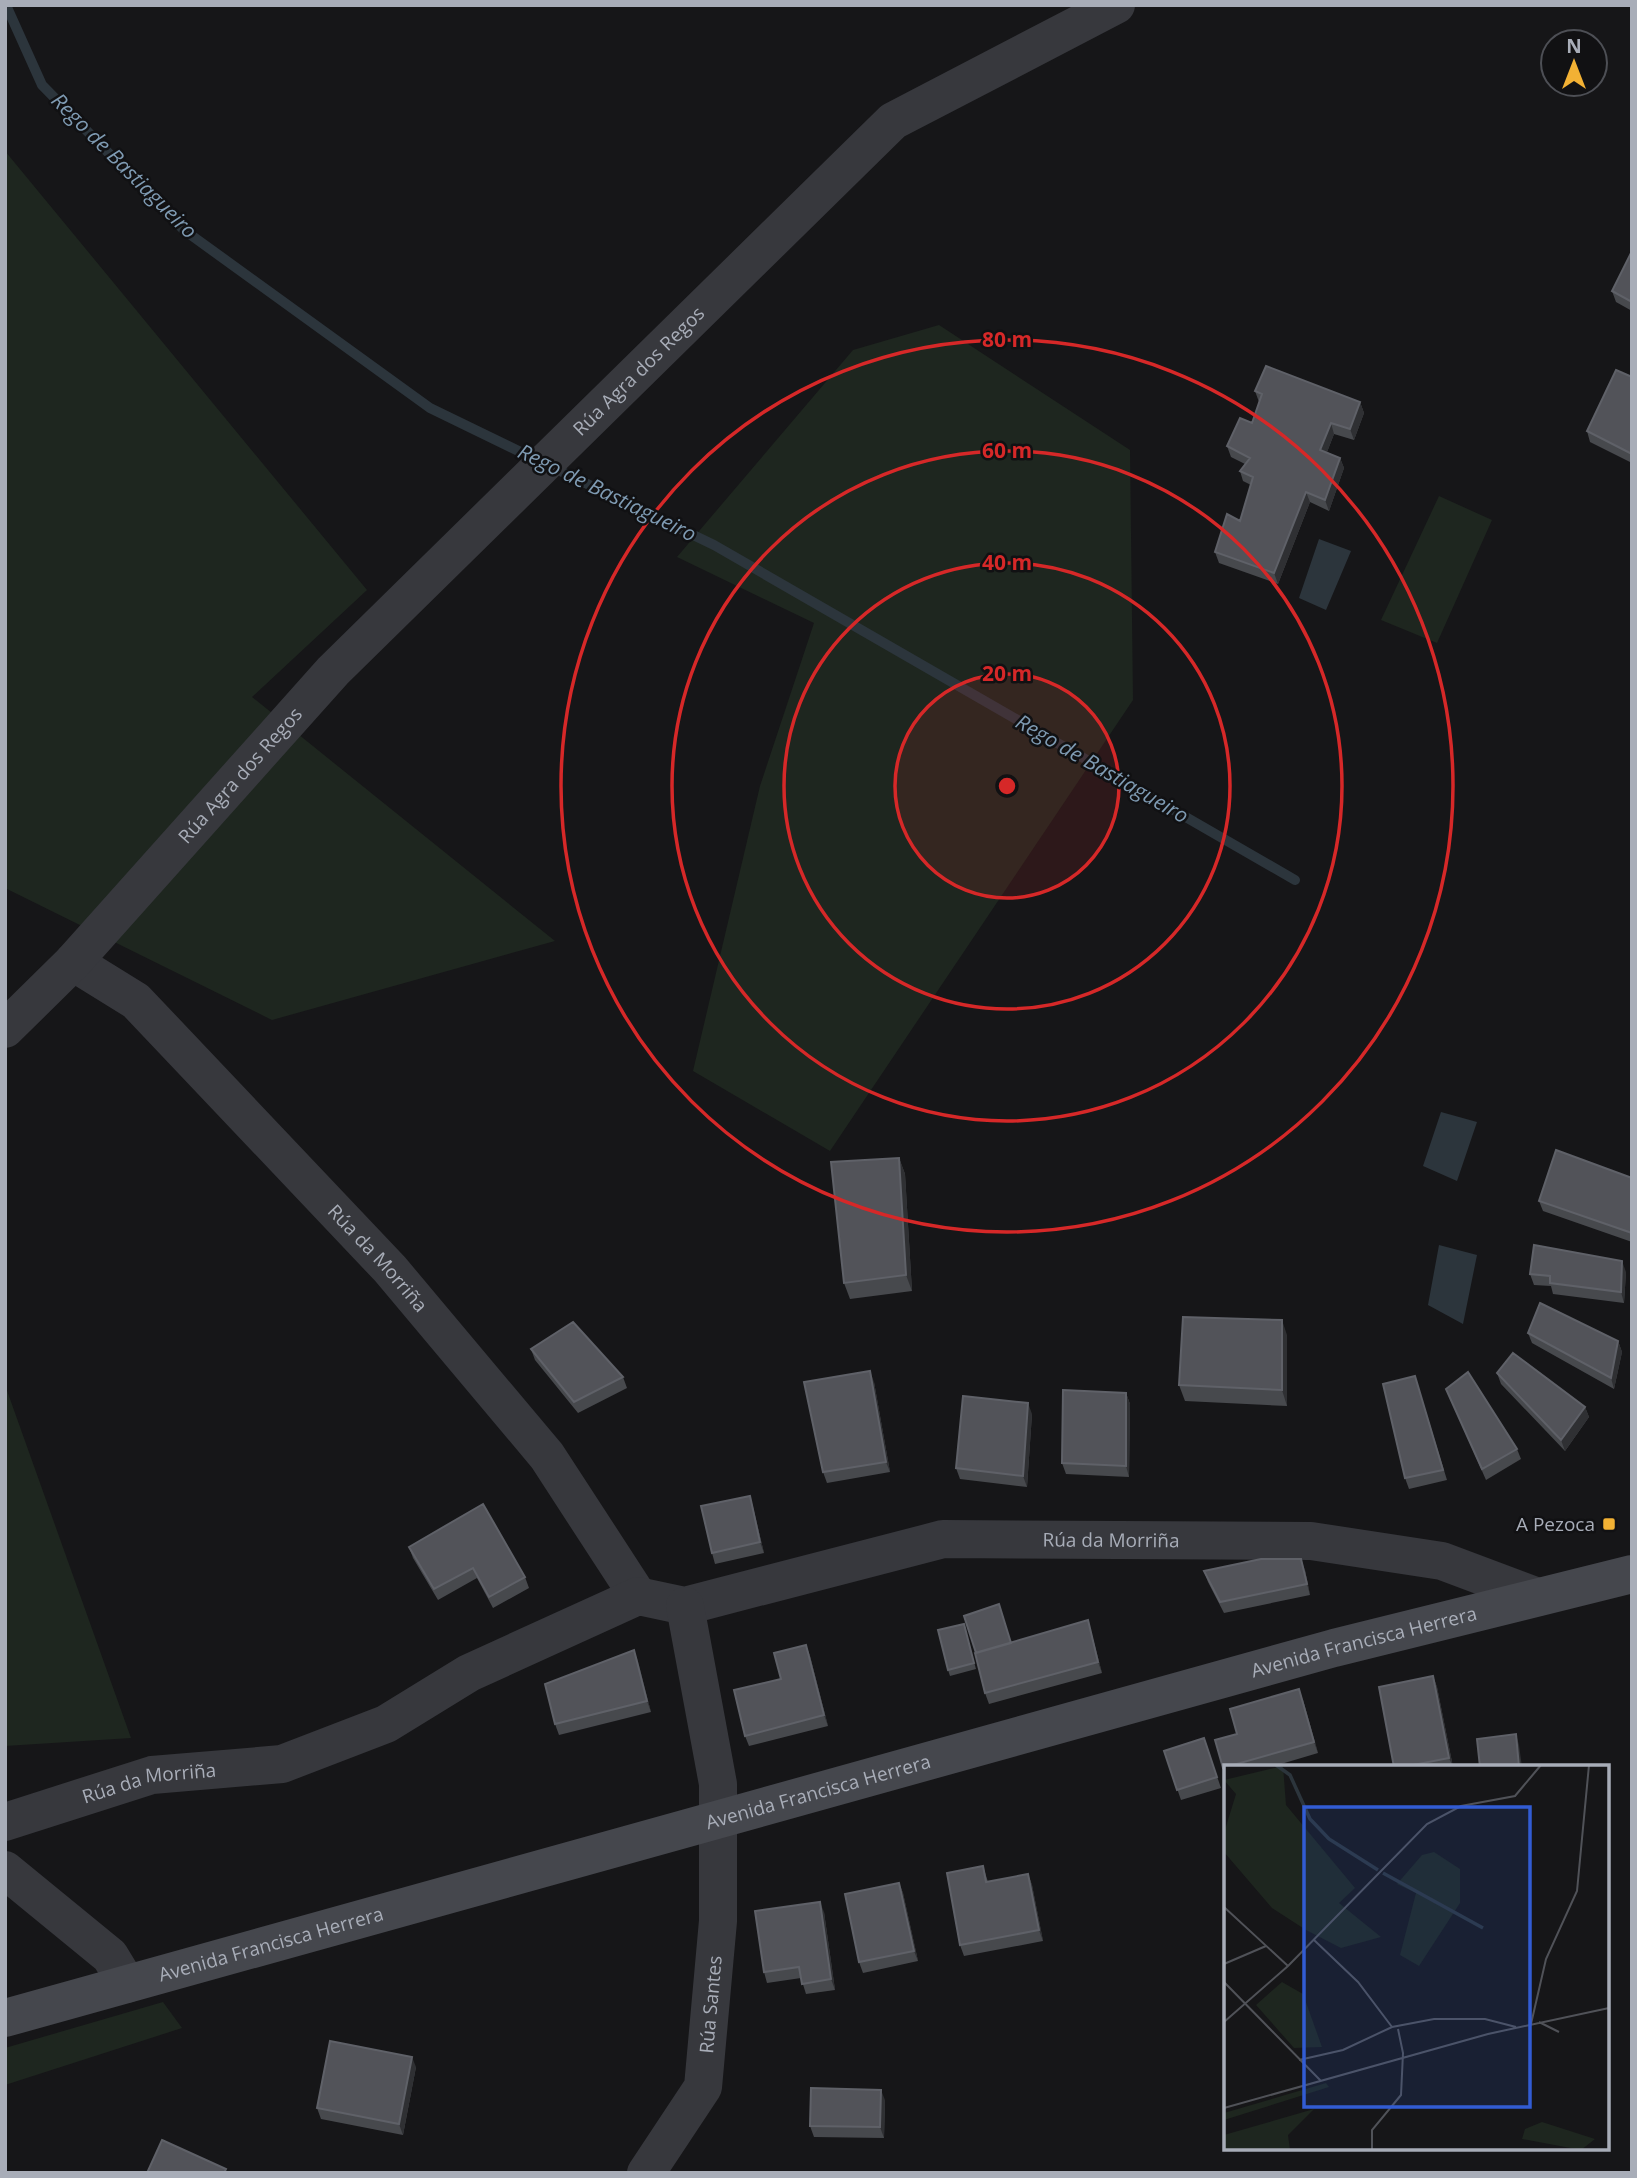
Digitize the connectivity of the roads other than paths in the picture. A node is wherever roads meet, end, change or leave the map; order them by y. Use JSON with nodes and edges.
{"nodes":[{"id":1,"x":1116,"y":5,"type":"edge"},
{"id":2,"x":73,"y":962,"type":"junction"},
{"id":3,"x":5,"y":1029,"type":"edge"},
{"id":4,"x":1632,"y":1574,"type":"edge"},
{"id":5,"x":638,"y":1596,"type":"junction"},
{"id":6,"x":1538,"y":1597,"type":"junction"},
{"id":7,"x":685,"y":1606,"type":"junction"},
{"id":8,"x":718,"y":1819,"type":"junction"},
{"id":9,"x":5,"y":1822,"type":"edge"},
{"id":10,"x":5,"y":1870,"type":"edge"},
{"id":11,"x":127,"y":1984,"type":"junction"},
{"id":12,"x":5,"y":2018,"type":"edge"},
{"id":13,"x":646,"y":2173,"type":"edge"}],
"edges":[{"from":1,"to":2,"type":"street","name":"Rúa Agra dos Regos"},
{"from":2,"to":3,"type":"street","name":"Rúa Agra dos Regos"},
{"from":2,"to":5,"type":"street","name":"Rúa da Morriña"},
{"from":4,"to":6,"type":"street","name":"Avenida Francisca Herrera"},
{"from":5,"to":7,"type":"street","name":"Rúa da Morriña"},
{"from":5,"to":9,"type":"street","name":"Rúa da Morriña"},
{"from":6,"to":7,"type":"street","name":"Rúa da Morriña"},
{"from":6,"to":8,"type":"street","name":"Avenida Francisca Herrera"},
{"from":7,"to":8,"type":"street"},
{"from":8,"to":11,"type":"street","name":"Avenida Francisca Herrera"},
{"from":8,"to":13,"type":"street","name":"Rúa Santes"},
{"from":10,"to":11,"type":"street"},
{"from":11,"to":12,"type":"street","name":"Avenida Francisca Herrera"}]}
